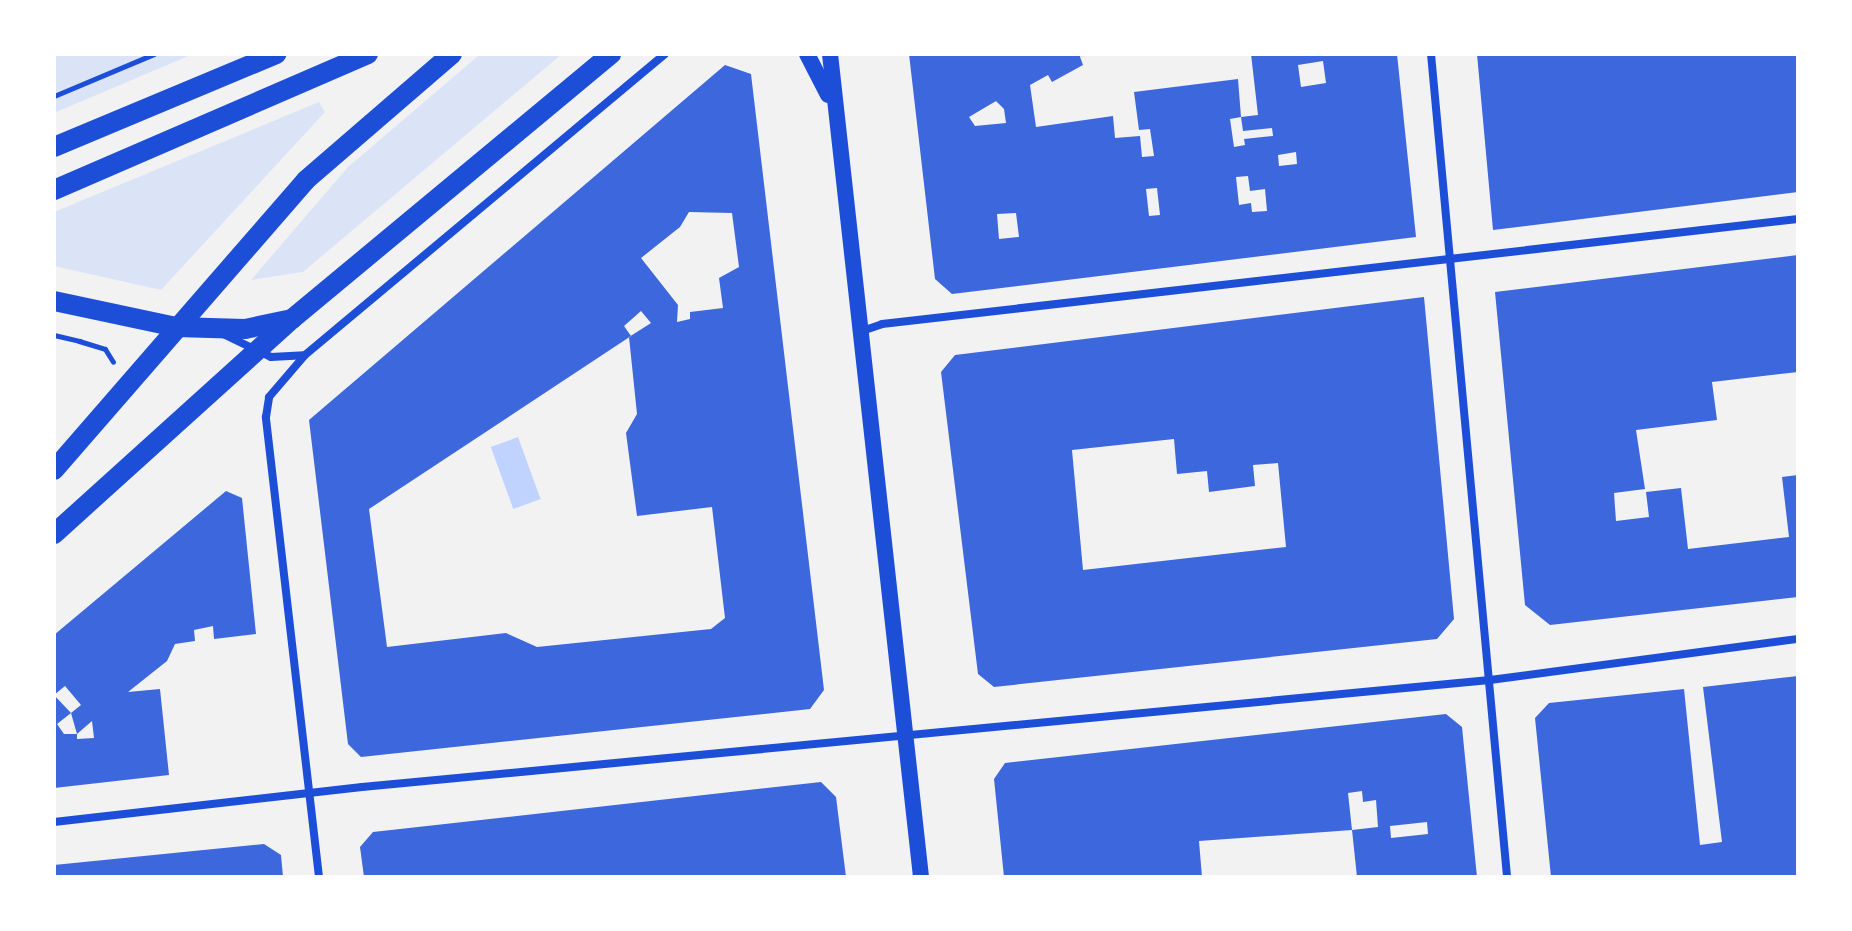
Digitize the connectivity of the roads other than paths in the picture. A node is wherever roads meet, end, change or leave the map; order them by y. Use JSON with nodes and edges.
{"nodes":[{"id":1,"x":276,"y":54,"type":"edge"},
{"id":2,"x":368,"y":54,"type":"edge"},
{"id":3,"x":452,"y":54,"type":"edge"},
{"id":4,"x":611,"y":54,"type":"edge"},
{"id":5,"x":665,"y":54,"type":"edge"},
{"id":6,"x":807,"y":54,"type":"edge"},
{"id":7,"x":830,"y":54,"type":"edge"},
{"id":8,"x":1431,"y":54,"type":"edge"},
{"id":9,"x":832,"y":105,"type":"junction"},
{"id":10,"x":54,"y":147,"type":"edge"},
{"id":11,"x":54,"y":190,"type":"edge"},
{"id":12,"x":1798,"y":219,"type":"edge"},
{"id":13,"x":1452,"y":259,"type":"junction"},
{"id":14,"x":54,"y":301,"type":"edge"},
{"id":15,"x":292,"y":319,"type":"junction"},
{"id":16,"x":176,"y":327,"type":"junction"},
{"id":17,"x":214,"y":329,"type":"junction"},
{"id":18,"x":862,"y":331,"type":"junction"},
{"id":19,"x":258,"y":353,"type":"junction"},
{"id":20,"x":305,"y":355,"type":"junction"},
{"id":21,"x":54,"y":470,"type":"edge"},
{"id":22,"x":54,"y":534,"type":"edge"},
{"id":23,"x":1798,"y":639,"type":"edge"},
{"id":24,"x":1490,"y":680,"type":"junction"},
{"id":25,"x":906,"y":736,"type":"junction"},
{"id":26,"x":311,"y":793,"type":"junction"},
{"id":27,"x":54,"y":822,"type":"edge"},
{"id":28,"x":319,"y":877,"type":"edge"},
{"id":29,"x":921,"y":877,"type":"edge"},
{"id":30,"x":1507,"y":877,"type":"edge"}],
"edges":[{"from":1,"to":10,"type":"main road"},
{"from":2,"to":11,"type":"main road"},
{"from":3,"to":16,"type":"main road"},
{"from":4,"to":15,"type":"main road"},
{"from":5,"to":20,"type":"street"},
{"from":6,"to":9,"type":"main road"},
{"from":7,"to":9,"type":"main road"},
{"from":8,"to":13,"type":"street"},
{"from":9,"to":18,"type":"main road"},
{"from":12,"to":13,"type":"street"},
{"from":13,"to":18,"type":"street"},
{"from":13,"to":24,"type":"street"},
{"from":14,"to":16,"type":"main road"},
{"from":15,"to":17,"type":"main road"},
{"from":15,"to":19,"type":"main road"},
{"from":16,"to":17,"type":"main road"},
{"from":16,"to":21,"type":"main road"},
{"from":17,"to":19,"type":"street"},
{"from":18,"to":25,"type":"main road"},
{"from":19,"to":20,"type":"street"},
{"from":19,"to":22,"type":"main road"},
{"from":20,"to":26,"type":"street"},
{"from":23,"to":24,"type":"street"},
{"from":24,"to":25,"type":"street"},
{"from":24,"to":30,"type":"street"},
{"from":25,"to":26,"type":"street"},
{"from":25,"to":29,"type":"main road"},
{"from":26,"to":27,"type":"street"},
{"from":26,"to":28,"type":"street"}]}
